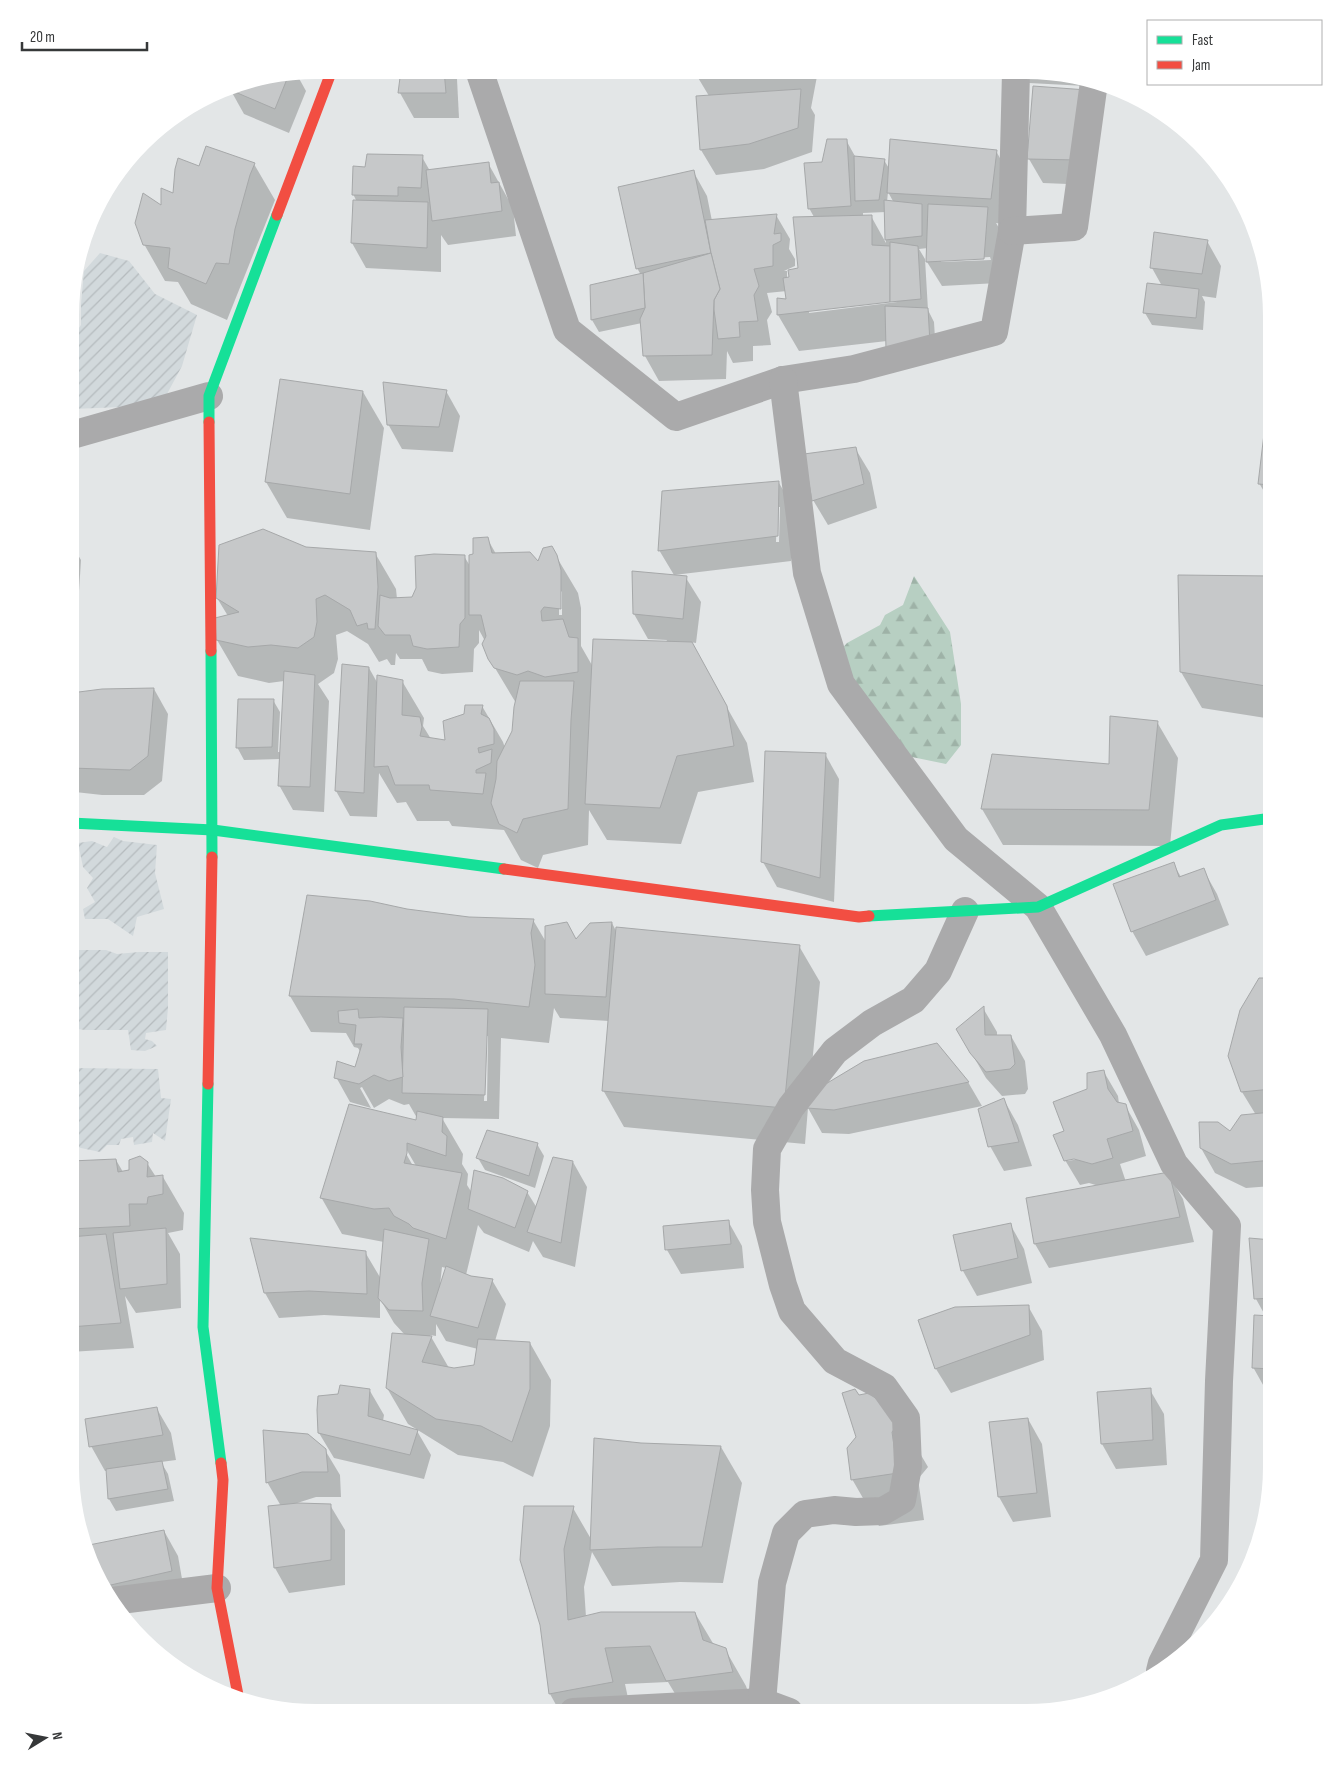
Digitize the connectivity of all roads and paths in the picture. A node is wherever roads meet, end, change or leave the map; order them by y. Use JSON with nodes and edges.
{"nodes":[{"id":1,"x":329,"y":79,"type":"edge"},
{"id":2,"x":482,"y":79,"type":"edge"},
{"id":3,"x":1016,"y":79,"type":"edge"},
{"id":4,"x":1093,"y":88,"type":"edge"},
{"id":5,"x":1012,"y":231,"type":"junction"},
{"id":6,"x":782,"y":380,"type":"junction"},
{"id":7,"x":209,"y":396,"type":"junction"},
{"id":8,"x":79,"y":433,"type":"edge"},
{"id":9,"x":1263,"y":819,"type":"edge"},
{"id":10,"x":79,"y":823,"type":"edge"},
{"id":11,"x":213,"y":830,"type":"junction"},
{"id":12,"x":1038,"y":907,"type":"junction"},
{"id":13,"x":965,"y":911,"type":"junction"},
{"id":14,"x":217,"y":1588,"type":"junction"},
{"id":15,"x":120,"y":1600,"type":"edge"},
{"id":16,"x":1163,"y":1660,"type":"edge"},
{"id":17,"x":237,"y":1691,"type":"edge"},
{"id":18,"x":762,"y":1704,"type":"edge"}],
"edges":[{"from":1,"to":7,"type":"street"},
{"from":2,"to":6,"type":"street"},
{"from":3,"to":5,"type":"street"},
{"from":4,"to":5,"type":"street"},
{"from":5,"to":6,"type":"street"},
{"from":6,"to":12,"type":"street"},
{"from":7,"to":8,"type":"street"},
{"from":7,"to":11,"type":"street"},
{"from":9,"to":12,"type":"street"},
{"from":10,"to":11,"type":"street"},
{"from":11,"to":13,"type":"street"},
{"from":11,"to":14,"type":"street"},
{"from":12,"to":13,"type":"street"},
{"from":12,"to":16,"type":"street"},
{"from":13,"to":18,"type":"street"},
{"from":14,"to":15,"type":"street"},
{"from":14,"to":17,"type":"street"}]}
